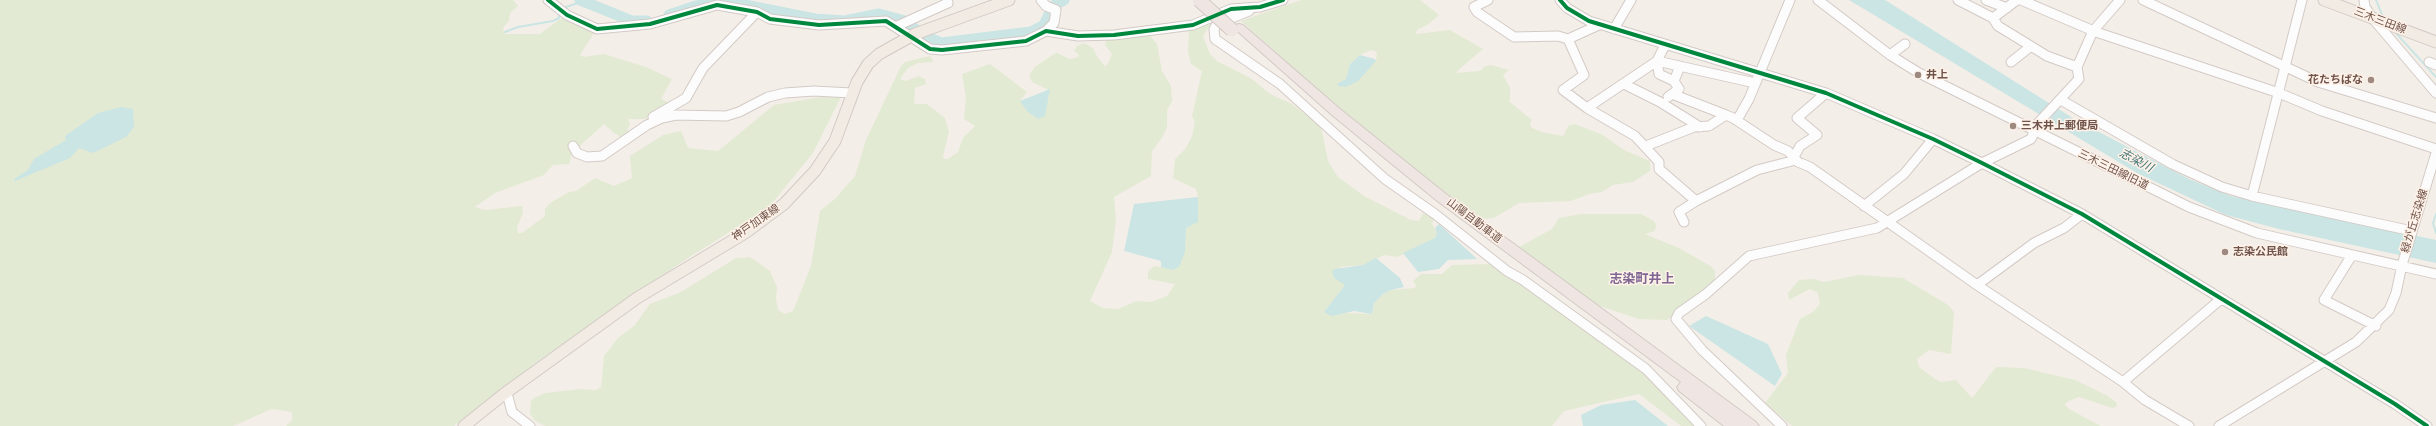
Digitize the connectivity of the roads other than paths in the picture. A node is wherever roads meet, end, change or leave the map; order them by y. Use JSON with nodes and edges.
{"nodes":[{"id":1,"x":548,"y":0,"type":"edge"},
{"id":2,"x":947,"y":0,"type":"edge"},
{"id":3,"x":1009,"y":0,"type":"edge"},
{"id":4,"x":1199,"y":0,"type":"edge"},
{"id":5,"x":1210,"y":0,"type":"edge"},
{"id":6,"x":1283,"y":0,"type":"edge"},
{"id":7,"x":1488,"y":0,"type":"edge"},
{"id":8,"x":1560,"y":0,"type":"edge"},
{"id":9,"x":1630,"y":0,"type":"edge"},
{"id":10,"x":1790,"y":0,"type":"edge"},
{"id":11,"x":1818,"y":0,"type":"edge"},
{"id":12,"x":1958,"y":0,"type":"edge"},
{"id":13,"x":1980,"y":0,"type":"edge"},
{"id":14,"x":1986,"y":0,"type":"edge"},
{"id":15,"x":2017,"y":0,"type":"edge"},
{"id":16,"x":2021,"y":0,"type":"edge"},
{"id":17,"x":2120,"y":0,"type":"edge"},
{"id":18,"x":2143,"y":0,"type":"edge"},
{"id":19,"x":2302,"y":0,"type":"edge"},
{"id":20,"x":2324,"y":0,"type":"edge"},
{"id":21,"x":2364,"y":0,"type":"edge"},
{"id":22,"x":1043,"y":3,"type":"edge"},
{"id":23,"x":1260,"y":7,"type":"junction"},
{"id":24,"x":1972,"y":8,"type":"junction"},
{"id":25,"x":2007,"y":8,"type":"junction"},
{"id":26,"x":757,"y":12,"type":"junction"},
{"id":27,"x":1993,"y":18,"type":"junction"},
{"id":28,"x":2374,"y":20,"type":"junction"},
{"id":29,"x":899,"y":25,"type":"junction"},
{"id":30,"x":1599,"y":25,"type":"junction"},
{"id":31,"x":1236,"y":29,"type":"junction"},
{"id":32,"x":1614,"y":29,"type":"junction"},
{"id":33,"x":1046,"y":31,"type":"junction"},
{"id":34,"x":2093,"y":31,"type":"junction"},
{"id":35,"x":916,"y":33,"type":"junction"},
{"id":36,"x":1568,"y":39,"type":"junction"},
{"id":37,"x":2436,"y":42,"type":"edge"},
{"id":38,"x":1905,"y":44,"type":"dead end"},
{"id":39,"x":1665,"y":45,"type":"junction"},
{"id":40,"x":2030,"y":47,"type":"junction"},
{"id":41,"x":1890,"y":55,"type":"junction"},
{"id":42,"x":1657,"y":61,"type":"junction"},
{"id":43,"x":2011,"y":62,"type":"dead end"},
{"id":44,"x":1680,"y":66,"type":"junction"},
{"id":45,"x":2077,"y":67,"type":"junction"},
{"id":46,"x":2285,"y":67,"type":"junction"},
{"id":47,"x":1760,"y":73,"type":"junction"},
{"id":48,"x":1674,"y":81,"type":"junction"},
{"id":49,"x":1755,"y":83,"type":"junction"},
{"id":50,"x":1624,"y":84,"type":"junction"},
{"id":51,"x":1826,"y":93,"type":"junction"},
{"id":52,"x":2279,"y":93,"type":"junction"},
{"id":53,"x":852,"y":94,"type":"junction"},
{"id":54,"x":1672,"y":94,"type":"junction"},
{"id":55,"x":2436,"y":94,"type":"edge"},
{"id":56,"x":2061,"y":100,"type":"junction"},
{"id":57,"x":1660,"y":102,"type":"junction"},
{"id":58,"x":1587,"y":108,"type":"junction"},
{"id":59,"x":1726,"y":115,"type":"junction"},
{"id":60,"x":2436,"y":118,"type":"edge"},
{"id":61,"x":1736,"y":120,"type":"junction"},
{"id":62,"x":647,"y":125,"type":"junction"},
{"id":63,"x":1700,"y":127,"type":"junction"},
{"id":64,"x":2036,"y":127,"type":"junction"},
{"id":65,"x":1933,"y":139,"type":"junction"},
{"id":66,"x":573,"y":146,"type":"dead end"},
{"id":67,"x":1646,"y":146,"type":"junction"},
{"id":68,"x":2436,"y":149,"type":"edge"},
{"id":69,"x":2436,"y":153,"type":"edge"},
{"id":70,"x":1793,"y":156,"type":"junction"},
{"id":71,"x":1982,"y":163,"type":"junction"},
{"id":72,"x":2252,"y":196,"type":"junction"},
{"id":73,"x":1696,"y":201,"type":"junction"},
{"id":74,"x":1864,"y":206,"type":"junction"},
{"id":75,"x":2082,"y":214,"type":"junction"},
{"id":76,"x":1684,"y":222,"type":"dead end"},
{"id":77,"x":1887,"y":223,"type":"junction"},
{"id":78,"x":2412,"y":231,"type":"junction"},
{"id":79,"x":2352,"y":255,"type":"junction"},
{"id":80,"x":2402,"y":265,"type":"junction"},
{"id":81,"x":2436,"y":274,"type":"edge"},
{"id":82,"x":1977,"y":285,"type":"junction"},
{"id":83,"x":2221,"y":299,"type":"junction"},
{"id":84,"x":2376,"y":326,"type":"junction"},
{"id":85,"x":2325,"y":362,"type":"junction"},
{"id":86,"x":2123,"y":382,"type":"junction"},
{"id":87,"x":504,"y":394,"type":"junction"},
{"id":88,"x":464,"y":426,"type":"edge"},
{"id":89,"x":530,"y":426,"type":"edge"},
{"id":90,"x":1701,"y":426,"type":"edge"},
{"id":91,"x":1735,"y":426,"type":"edge"},
{"id":92,"x":1751,"y":426,"type":"edge"},
{"id":93,"x":1782,"y":426,"type":"edge"},
{"id":94,"x":2188,"y":426,"type":"edge"},
{"id":95,"x":2219,"y":426,"type":"edge"},
{"id":96,"x":2427,"y":426,"type":"edge"}],
"edges":[{"from":1,"to":26,"type":"street"},
{"from":2,"to":29,"type":"street"},
{"from":3,"to":35,"type":"main road","name":"神戸加東線"},
{"from":4,"to":31,"type":"highway","name":"山陽自動車道","bridge":true},
{"from":5,"to":31,"type":"highway","name":"山陽自動車道"},
{"from":6,"to":23,"type":"street"},
{"from":7,"to":36,"type":"street"},
{"from":8,"to":30,"type":"street"},
{"from":9,"to":32,"type":"street"},
{"from":10,"to":47,"type":"street"},
{"from":11,"to":41,"type":"street","name":"三木三田線旧道"},
{"from":12,"to":24,"type":"street"},
{"from":13,"to":24,"type":"street"},
{"from":14,"to":25,"type":"street"},
{"from":15,"to":25,"type":"street"},
{"from":16,"to":34,"type":"street"},
{"from":17,"to":34,"type":"street"},
{"from":18,"to":46,"type":"street"},
{"from":19,"to":46,"type":"street"},
{"from":20,"to":28,"type":"main road","name":"三木三田線"},
{"from":21,"to":28,"type":"street"},
{"from":22,"to":33,"type":"street"},
{"from":23,"to":33,"type":"street"},
{"from":23,"to":90,"type":"street"},
{"from":24,"to":27,"type":"street"},
{"from":25,"to":27,"type":"street"},
{"from":26,"to":29,"type":"street"},
{"from":26,"to":62,"type":"street"},
{"from":27,"to":40,"type":"street"},
{"from":28,"to":37,"type":"main road","name":"三木三田線"},
{"from":28,"to":55,"type":"street"},
{"from":29,"to":35,"type":"street"},
{"from":30,"to":32,"type":"street"},
{"from":30,"to":36,"type":"street"},
{"from":31,"to":91,"type":"highway","name":"山陽自動車道"},
{"from":31,"to":92,"type":"highway","name":"山陽自動車道"},
{"from":32,"to":39,"type":"street"},
{"from":33,"to":35,"type":"street"},
{"from":34,"to":45,"type":"street"},
{"from":34,"to":52,"type":"street"},
{"from":35,"to":53,"type":"main road","name":"神戸加東線"},
{"from":36,"to":58,"type":"street"},
{"from":38,"to":41,"type":"street"},
{"from":39,"to":42,"type":"street"},
{"from":39,"to":47,"type":"street"},
{"from":40,"to":43,"type":"street"},
{"from":40,"to":45,"type":"street"},
{"from":41,"to":64,"type":"street","name":"三木三田線旧道"},
{"from":42,"to":44,"type":"street"},
{"from":42,"to":48,"type":"street"},
{"from":42,"to":50,"type":"street"},
{"from":44,"to":48,"type":"street"},
{"from":44,"to":49,"type":"street"},
{"from":45,"to":56,"type":"street"},
{"from":46,"to":52,"type":"street"},
{"from":46,"to":60,"type":"street"},
{"from":47,"to":49,"type":"street"},
{"from":47,"to":51,"type":"street"},
{"from":48,"to":54,"type":"street"},
{"from":49,"to":61,"type":"street"},
{"from":50,"to":57,"type":"street"},
{"from":50,"to":58,"type":"street"},
{"from":51,"to":65,"type":"street"},
{"from":51,"to":70,"type":"street"},
{"from":52,"to":68,"type":"street"},
{"from":52,"to":72,"type":"street"},
{"from":53,"to":62,"type":"street"},
{"from":53,"to":87,"type":"main road","name":"神戸加東線"},
{"from":54,"to":57,"type":"street"},
{"from":54,"to":59,"type":"street"},
{"from":56,"to":64,"type":"street"},
{"from":56,"to":72,"type":"street"},
{"from":57,"to":63,"type":"street"},
{"from":58,"to":67,"type":"street"},
{"from":59,"to":61,"type":"street"},
{"from":59,"to":63,"type":"street"},
{"from":61,"to":70,"type":"street"},
{"from":62,"to":66,"type":"street"},
{"from":63,"to":67,"type":"street"},
{"from":64,"to":71,"type":"street"},
{"from":64,"to":79,"type":"street","name":"三木三田線旧道"},
{"from":65,"to":71,"type":"street"},
{"from":65,"to":74,"type":"street"},
{"from":67,"to":73,"type":"street"},
{"from":69,"to":78,"type":"street","name":"緑が丘志染線"},
{"from":70,"to":73,"type":"street"},
{"from":70,"to":74,"type":"street"},
{"from":71,"to":75,"type":"street"},
{"from":71,"to":77,"type":"street"},
{"from":72,"to":78,"type":"street"},
{"from":73,"to":76,"type":"street"},
{"from":74,"to":77,"type":"street"},
{"from":75,"to":82,"type":"street"},
{"from":75,"to":83,"type":"street"},
{"from":77,"to":82,"type":"street"},
{"from":77,"to":93,"type":"street"},
{"from":78,"to":80,"type":"street","name":"緑が丘志染線"},
{"from":79,"to":80,"type":"street","name":"三木三田線旧道"},
{"from":79,"to":84,"type":"street"},
{"from":80,"to":81,"type":"street","name":"三木三田線旧道"},
{"from":80,"to":84,"type":"street","name":"緑が丘志染線"},
{"from":82,"to":86,"type":"street"},
{"from":83,"to":85,"type":"street"},
{"from":83,"to":86,"type":"street"},
{"from":84,"to":85,"type":"street","name":"緑が丘志染線"},
{"from":85,"to":95,"type":"street","name":"緑が丘志染線"},
{"from":85,"to":96,"type":"street"},
{"from":86,"to":94,"type":"street"},
{"from":87,"to":88,"type":"main road","name":"神戸加東線"},
{"from":87,"to":89,"type":"street"}]}
